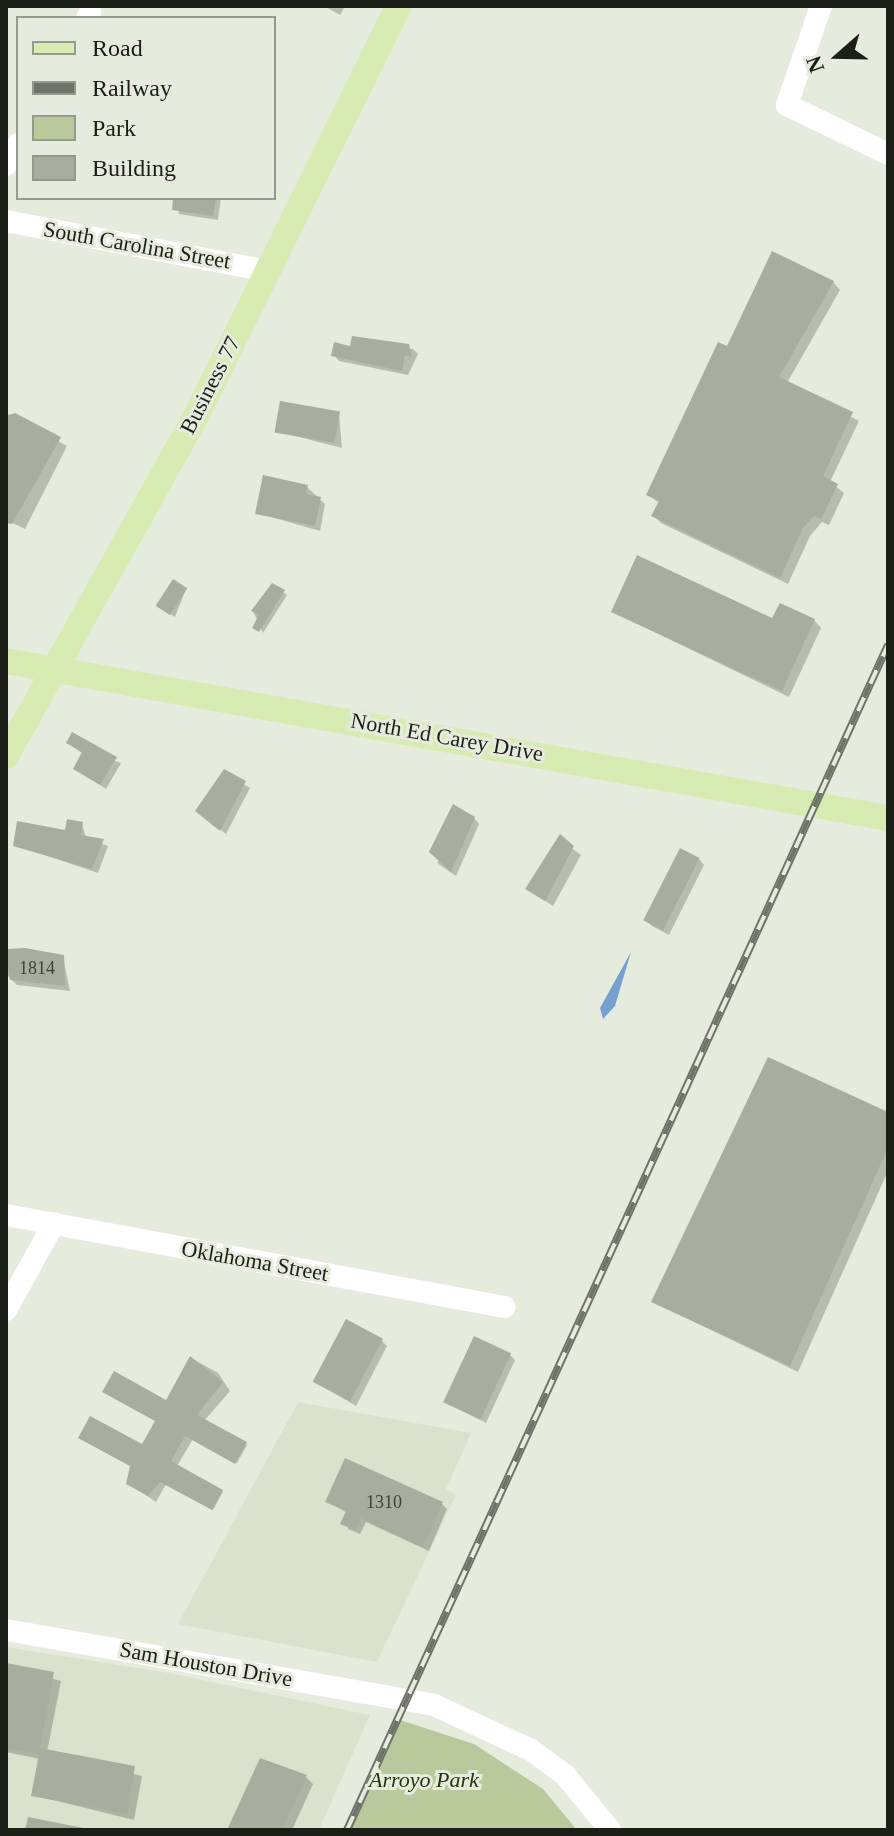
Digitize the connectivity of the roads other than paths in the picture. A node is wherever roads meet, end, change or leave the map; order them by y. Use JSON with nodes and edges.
{"nodes":[{"id":1,"x":399,"y":6,"type":"edge"},
{"id":2,"x":821,"y":6,"type":"edge"},
{"id":3,"x":16,"y":148,"type":"edge"},
{"id":4,"x":888,"y":154,"type":"edge"},
{"id":5,"x":6,"y":165,"type":"edge"},
{"id":6,"x":6,"y":221,"type":"edge"},
{"id":7,"x":267,"y":271,"type":"junction"},
{"id":8,"x":6,"y":661,"type":"edge"},
{"id":9,"x":53,"y":669,"type":"junction"},
{"id":10,"x":6,"y":756,"type":"edge"},
{"id":11,"x":888,"y":818,"type":"edge"},
{"id":12,"x":6,"y":1215,"type":"edge"},
{"id":13,"x":54,"y":1223,"type":"junction"},
{"id":14,"x":505,"y":1307,"type":"dead end"},
{"id":15,"x":6,"y":1310,"type":"edge"},
{"id":16,"x":6,"y":1630,"type":"edge"},
{"id":17,"x":610,"y":1830,"type":"edge"}],
"edges":[{"from":1,"to":7,"type":"main road","name":"Business 77"},
{"from":2,"to":4,"type":"street"},
{"from":3,"to":5,"type":"street"},
{"from":6,"to":7,"type":"street","name":"South Carolina Street"},
{"from":7,"to":9,"type":"main road","name":"Business 77"},
{"from":8,"to":9,"type":"main road","name":"North Ed Carey Drive"},
{"from":9,"to":10,"type":"main road","name":"Business 77"},
{"from":9,"to":11,"type":"main road","name":"North Ed Carey Drive"},
{"from":12,"to":13,"type":"street","name":"Oklahoma Street"},
{"from":13,"to":14,"type":"street","name":"Oklahoma Street"},
{"from":13,"to":15,"type":"street"},
{"from":16,"to":17,"type":"street","name":"Sam Houston Drive"}]}
